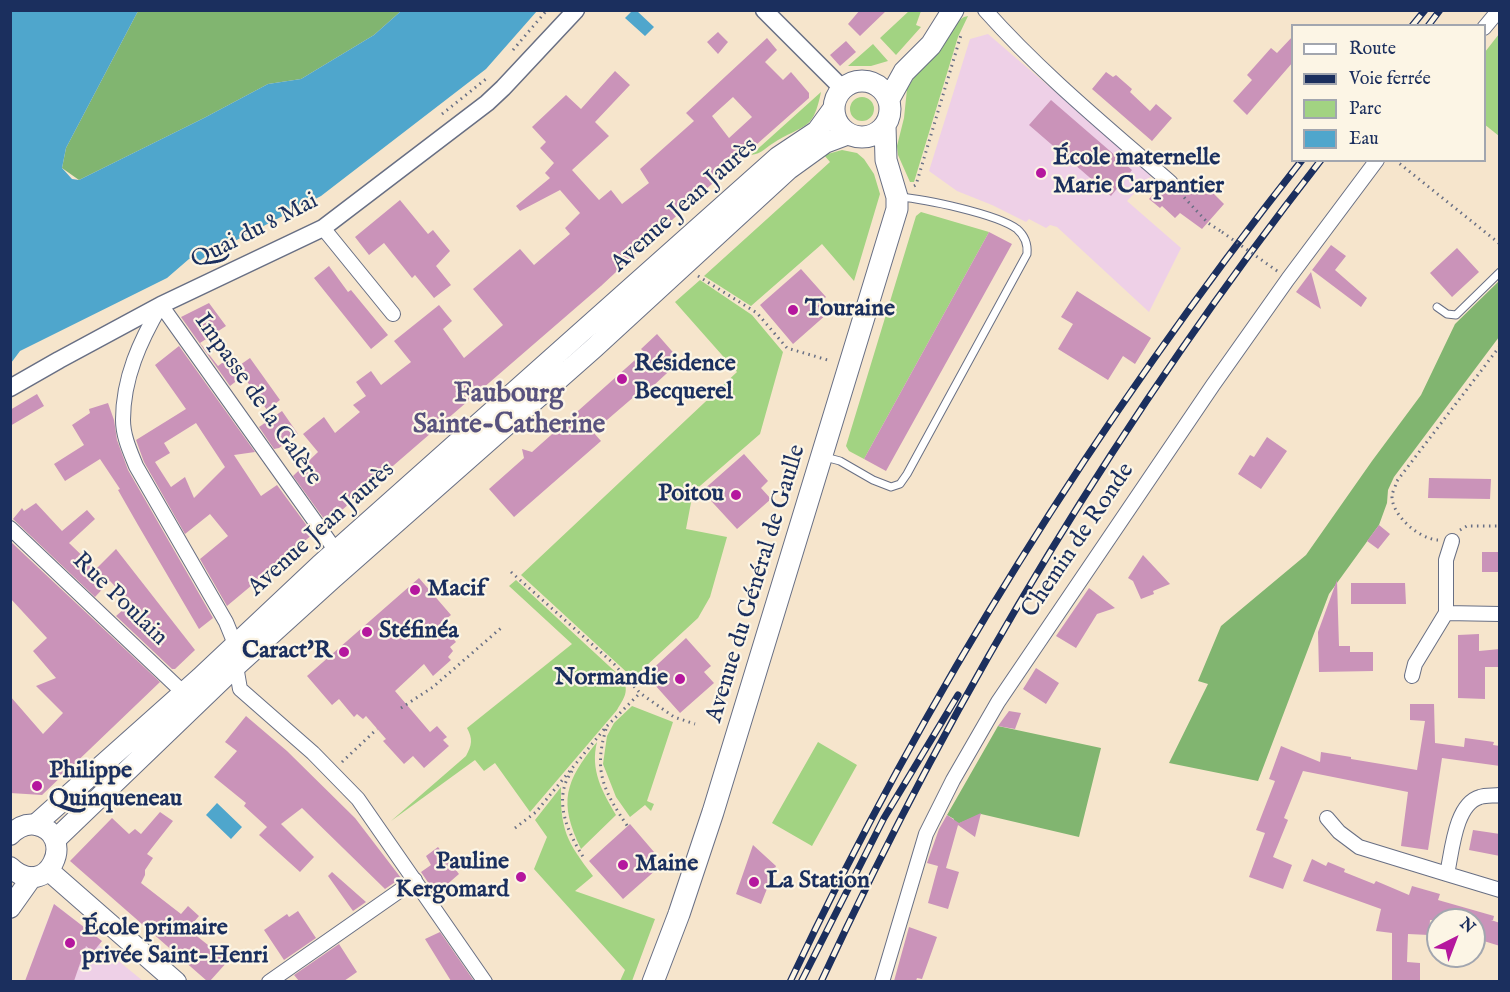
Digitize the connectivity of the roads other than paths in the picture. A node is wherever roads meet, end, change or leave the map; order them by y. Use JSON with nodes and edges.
{"nodes":[{"id":1,"x":576,"y":10,"type":"edge"},
{"id":2,"x":764,"y":10,"type":"edge"},
{"id":3,"x":940,"y":10,"type":"edge"},
{"id":4,"x":953,"y":10,"type":"edge"},
{"id":5,"x":985,"y":10,"type":"edge"},
{"id":6,"x":1499,"y":10,"type":"edge"},
{"id":7,"x":1486,"y":27,"type":"edge"},
{"id":8,"x":871,"y":82,"type":"junction"},
{"id":9,"x":842,"y":88,"type":"junction"},
{"id":10,"x":889,"y":99,"type":"junction"},
{"id":11,"x":833,"y":109,"type":"junction"},
{"id":12,"x":885,"y":126,"type":"junction"},
{"id":13,"x":855,"y":136,"type":"junction"},
{"id":14,"x":1376,"y":162,"type":"edge"},
{"id":15,"x":890,"y":173,"type":"junction"},
{"id":16,"x":1171,"y":183,"type":"road end"},
{"id":17,"x":897,"y":197,"type":"junction"},
{"id":18,"x":323,"y":228,"type":"junction"},
{"id":19,"x":1500,"y":272,"type":"edge"},
{"id":20,"x":161,"y":305,"type":"junction"},
{"id":21,"x":1437,"y":307,"type":"dead end"},
{"id":22,"x":393,"y":314,"type":"dead end"},
{"id":23,"x":10,"y":388,"type":"edge"},
{"id":24,"x":823,"y":456,"type":"junction"},
{"id":25,"x":10,"y":528,"type":"edge"},
{"id":26,"x":1452,"y":541,"type":"road end"},
{"id":27,"x":336,"y":551,"type":"junction"},
{"id":28,"x":1446,"y":613,"type":"junction"},
{"id":29,"x":1500,"y":614,"type":"edge"},
{"id":30,"x":235,"y":644,"type":"junction"},
{"id":31,"x":236,"y":666,"type":"junction"},
{"id":32,"x":1412,"y":676,"type":"dead end"},
{"id":33,"x":190,"y":699,"type":"junction"},
{"id":34,"x":1500,"y":795,"type":"edge"},
{"id":35,"x":10,"y":816,"type":"edge"},
{"id":36,"x":1327,"y":818,"type":"dead end"},
{"id":37,"x":32,"y":825,"type":"junction"},
{"id":38,"x":10,"y":835,"type":"edge"},
{"id":39,"x":55,"y":840,"type":"junction"},
{"id":40,"x":10,"y":867,"type":"edge"},
{"id":41,"x":40,"y":874,"type":"junction"},
{"id":42,"x":1447,"y":874,"type":"junction"},
{"id":43,"x":415,"y":880,"type":"junction"},
{"id":44,"x":1500,"y":890,"type":"edge"},
{"id":45,"x":10,"y":908,"type":"edge"},
{"id":46,"x":176,"y":981,"type":"edge"},
{"id":47,"x":269,"y":981,"type":"edge"},
{"id":48,"x":485,"y":981,"type":"edge"},
{"id":49,"x":653,"y":981,"type":"edge"},
{"id":50,"x":882,"y":981,"type":"edge"}],
"edges":[{"from":1,"to":18,"type":"street","name":"Quai du 8 Mai"},
{"from":2,"to":9,"type":"street"},
{"from":3,"to":8,"type":"main road"},
{"from":4,"to":10,"type":"main road"},
{"from":5,"to":16,"type":"street"},
{"from":6,"to":7,"type":"street"},
{"from":8,"to":9,"type":"main road"},
{"from":8,"to":10,"type":"main road"},
{"from":9,"to":11,"type":"main road"},
{"from":10,"to":12,"type":"main road"},
{"from":11,"to":13,"type":"main road"},
{"from":11,"to":27,"type":"main road","name":"Avenue Jean Jaurès"},
{"from":12,"to":13,"type":"main road"},
{"from":12,"to":15,"type":"main road","name":"Avenue du Général de Gaulle"},
{"from":13,"to":15,"type":"main road","name":"Avenue du Général de Gaulle"},
{"from":13,"to":31,"type":"main road","name":"Avenue Jean Jaurès"},
{"from":14,"to":50,"type":"street","name":"Chemin de Ronde"},
{"from":15,"to":17,"type":"main road","name":"Avenue du Général de Gaulle"},
{"from":17,"to":24,"type":"main road","name":"Avenue du Général de Gaulle"},
{"from":17,"to":24,"type":"lane"},
{"from":18,"to":20,"type":"street","name":"Quai du 8 Mai"},
{"from":18,"to":22,"type":"street"},
{"from":19,"to":21,"type":"lane"},
{"from":20,"to":23,"type":"street","name":"Quai du 8 Mai"},
{"from":20,"to":27,"type":"street","name":"Impasse de la Galère"},
{"from":20,"to":30,"type":"street"},
{"from":24,"to":49,"type":"main road","name":"Avenue du Général de Gaulle"},
{"from":25,"to":33,"type":"street","name":"Rue Poulain"},
{"from":26,"to":28,"type":"street"},
{"from":27,"to":30,"type":"main road","name":"Avenue Jean Jaurès"},
{"from":28,"to":29,"type":"street"},
{"from":28,"to":32,"type":"street"},
{"from":30,"to":31,"type":"street"},
{"from":30,"to":33,"type":"main road","name":"Avenue Jean Jaurès"},
{"from":31,"to":33,"type":"main road","name":"Avenue Jean Jaurès"},
{"from":31,"to":43,"type":"street"},
{"from":33,"to":37,"type":"main road","name":"Avenue Jean Jaurès"},
{"from":33,"to":39,"type":"main road","name":"Avenue Jean Jaurès"},
{"from":34,"to":42,"type":"street"},
{"from":35,"to":37,"type":"main road"},
{"from":36,"to":42,"type":"street"},
{"from":37,"to":38,"type":"main road","name":"Avenue Jean Jaurès"},
{"from":37,"to":39,"type":"main road"},
{"from":39,"to":41,"type":"main road"},
{"from":40,"to":41,"type":"main road"},
{"from":41,"to":45,"type":"main road"},
{"from":41,"to":46,"type":"main road"},
{"from":42,"to":44,"type":"street"},
{"from":43,"to":47,"type":"street"},
{"from":43,"to":48,"type":"street"}]}
